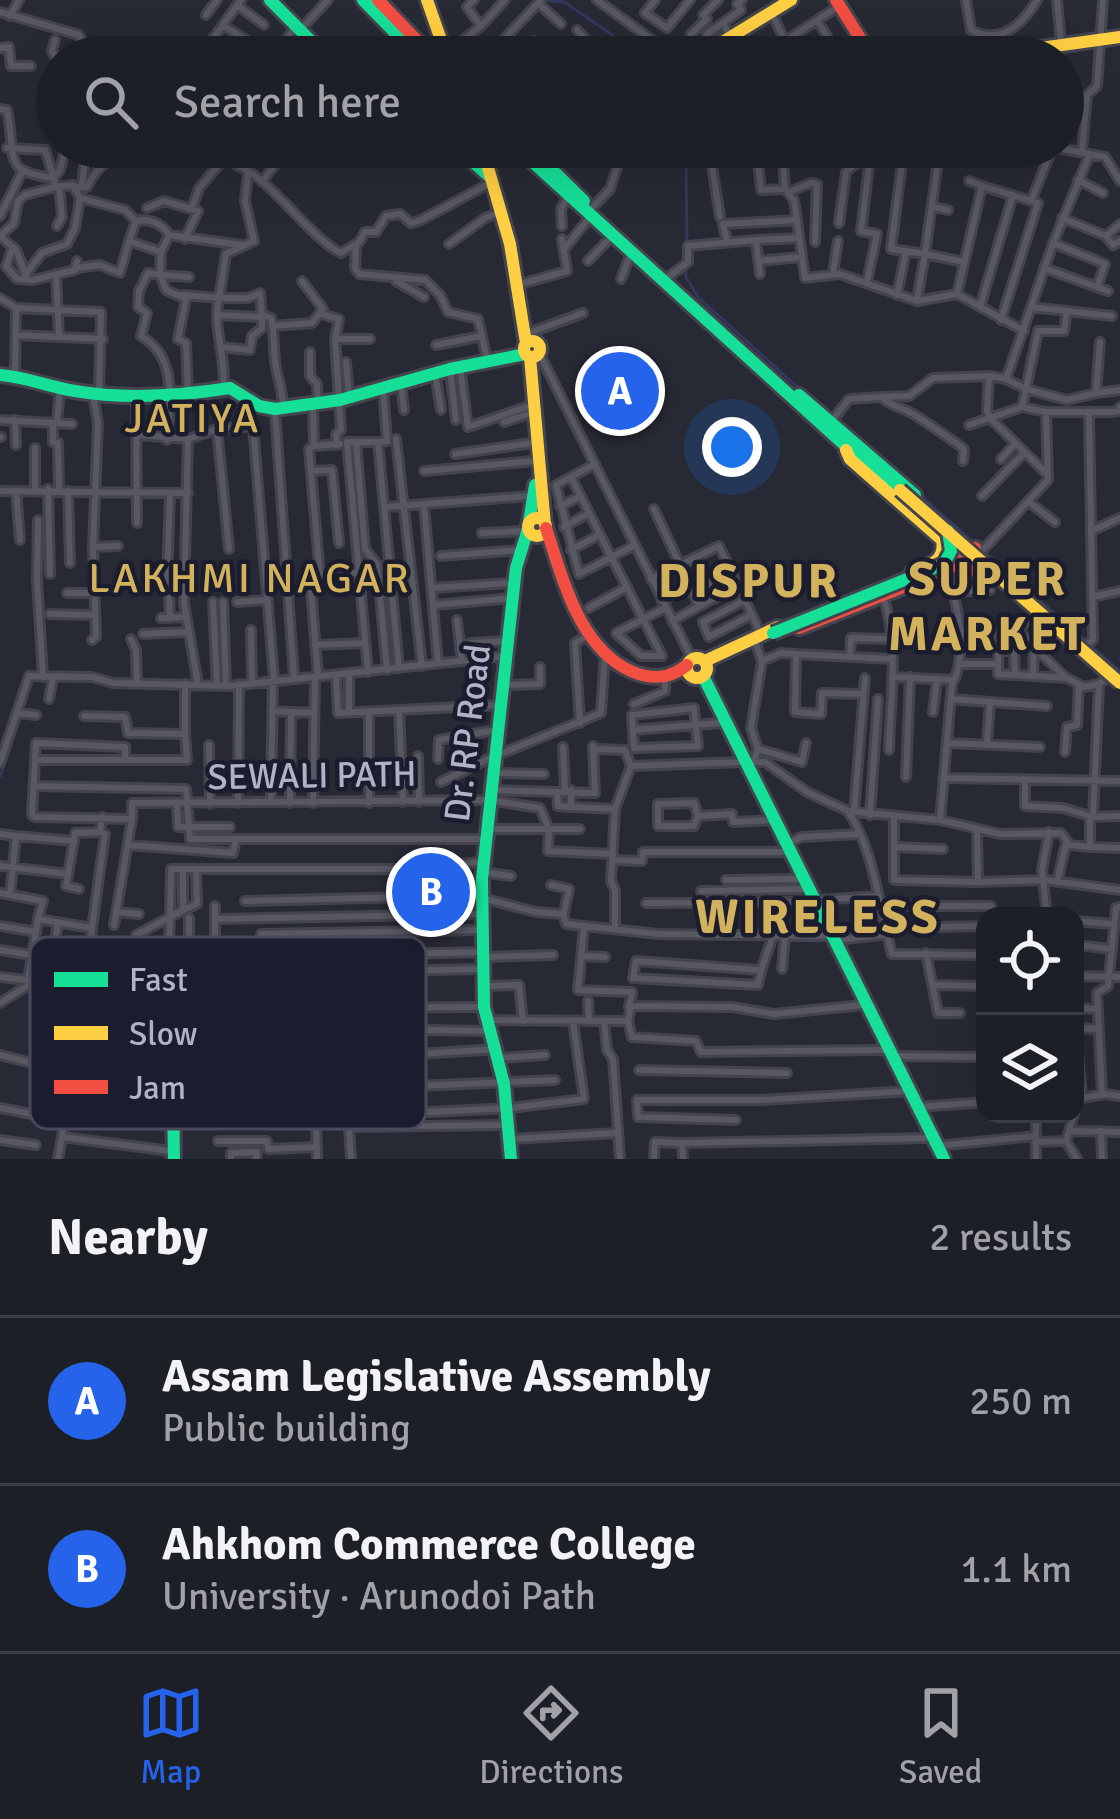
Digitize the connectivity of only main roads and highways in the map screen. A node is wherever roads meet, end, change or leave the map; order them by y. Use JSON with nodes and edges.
{"nodes":[{"id":1,"x":270,"y":0,"type":"edge"},
{"id":2,"x":370,"y":0,"type":"edge"},
{"id":3,"x":431,"y":0,"type":"edge"},
{"id":4,"x":791,"y":0,"type":"edge"},
{"id":5,"x":838,"y":3,"type":"edge"},
{"id":6,"x":306,"y":36,"type":"edge"},
{"id":7,"x":405,"y":36,"type":"edge"},
{"id":8,"x":444,"y":36,"type":"edge"},
{"id":9,"x":719,"y":36,"type":"edge"},
{"id":10,"x":859,"y":36,"type":"edge"},
{"id":11,"x":1120,"y":37,"type":"edge"},
{"id":12,"x":1084,"y":40,"type":"edge"},
{"id":13,"x":482,"y":168,"type":"edge"},
{"id":14,"x":491,"y":168,"type":"edge"},
{"id":15,"x":493,"y":168,"type":"edge"},
{"id":16,"x":540,"y":168,"type":"edge"},
{"id":17,"x":543,"y":168,"type":"edge"},
{"id":18,"x":546,"y":168,"type":"edge"},
{"id":19,"x":494,"y":178,"type":"junction"},
{"id":20,"x":586,"y":211,"type":"junction"},
{"id":21,"x":718,"y":325,"type":"junction"},
{"id":22,"x":530,"y":348,"type":"junction"},
{"id":23,"x":8,"y":375,"type":"edge"},
{"id":24,"x":791,"y":392,"type":"junction"},
{"id":25,"x":530,"y":408,"type":"junction"},
{"id":26,"x":911,"y":509,"type":"junction"},
{"id":27,"x":945,"y":528,"type":"junction"},
{"id":28,"x":536,"y":529,"type":"junction"},
{"id":29,"x":977,"y":551,"type":"junction"},
{"id":30,"x":951,"y":568,"type":"junction"},
{"id":31,"x":994,"y":578,"type":"junction"},
{"id":32,"x":764,"y":638,"type":"junction"},
{"id":33,"x":605,"y":653,"type":"junction"},
{"id":34,"x":510,"y":657,"type":"junction"},
{"id":35,"x":698,"y":668,"type":"junction"},
{"id":36,"x":1113,"y":682,"type":"edge"},
{"id":37,"x":498,"y":755,"type":"junction"},
{"id":38,"x":747,"y":761,"type":"junction"},
{"id":39,"x":491,"y":796,"type":"junction"},
{"id":40,"x":773,"y":820,"type":"junction"},
{"id":41,"x":810,"y":894,"type":"junction"},
{"id":42,"x":483,"y":904,"type":"junction"},
{"id":43,"x":831,"y":939,"type":"junction"},
{"id":44,"x":483,"y":959,"type":"junction"},
{"id":45,"x":489,"y":1017,"type":"junction"},
{"id":46,"x":889,"y":1054,"type":"junction"},
{"id":47,"x":908,"y":1092,"type":"junction"},
{"id":48,"x":938,"y":1150,"type":"edge"},
{"id":49,"x":513,"y":1159,"type":"edge"}],
"edges":[{"from":1,"to":6,"type":"main road"},
{"from":2,"to":7,"type":"main road"},
{"from":3,"to":8,"type":"main road"},
{"from":4,"to":9,"type":"main road"},
{"from":5,"to":10,"type":"main road"},
{"from":11,"to":12,"type":"main road"},
{"from":13,"to":19,"type":"main road"},
{"from":14,"to":19,"type":"main road"},
{"from":15,"to":22,"type":"main road"},
{"from":16,"to":20,"type":"main road"},
{"from":17,"to":20,"type":"main road"},
{"from":18,"to":20,"type":"main road"},
{"from":19,"to":22,"type":"main road"},
{"from":20,"to":21,"type":"main road"},
{"from":20,"to":21,"type":"main road"},
{"from":21,"to":24,"type":"main road"},
{"from":21,"to":26,"type":"main road"},
{"from":22,"to":23,"type":"main road"},
{"from":22,"to":25,"type":"main road"},
{"from":24,"to":27,"type":"main road","bridge":true},
{"from":24,"to":27,"type":"main road"},
{"from":25,"to":28,"type":"main road"},
{"from":25,"to":28,"type":"main road"},
{"from":26,"to":27,"type":"main road"},
{"from":26,"to":32,"type":"main road"},
{"from":27,"to":29,"type":"main road"},
{"from":27,"to":32,"type":"main road","bridge":true},
{"from":27,"to":36,"type":"main road","bridge":true},
{"from":28,"to":33,"type":"main road"},
{"from":28,"to":33,"type":"main road"},
{"from":28,"to":34,"type":"main road"},
{"from":28,"to":34,"type":"main road","name":"Dr. RP Road"},
{"from":29,"to":30,"type":"main road"},
{"from":29,"to":31,"type":"main road"},
{"from":30,"to":31,"type":"main road"},
{"from":30,"to":32,"type":"main road"},
{"from":31,"to":36,"type":"main road"},
{"from":31,"to":36,"type":"main road"},
{"from":32,"to":35,"type":"main road"},
{"from":33,"to":35,"type":"main road"},
{"from":33,"to":35,"type":"main road"},
{"from":34,"to":37,"type":"main road","name":"Dr. RP Road"},
{"from":34,"to":37,"type":"main road"},
{"from":35,"to":38,"type":"main road"},
{"from":35,"to":38,"type":"main road"},
{"from":37,"to":39,"type":"main road","name":"Dr. RP Road"},
{"from":37,"to":39,"type":"main road"},
{"from":38,"to":40,"type":"main road"},
{"from":39,"to":42,"type":"main road","name":"Dr. RP Road"},
{"from":40,"to":41,"type":"main road"},
{"from":40,"to":41,"type":"main road"},
{"from":41,"to":43,"type":"main road"},
{"from":42,"to":44,"type":"main road"},
{"from":42,"to":44,"type":"main road","name":"Dr. RP Road"},
{"from":43,"to":46,"type":"main road"},
{"from":43,"to":46,"type":"main road"},
{"from":44,"to":45,"type":"main road","name":"Dr. RP Road"},
{"from":44,"to":45,"type":"main road"},
{"from":45,"to":49,"type":"main road","name":"Dr. RP Road"},
{"from":46,"to":47,"type":"main road"},
{"from":47,"to":48,"type":"main road"},
{"from":47,"to":48,"type":"main road"}]}
